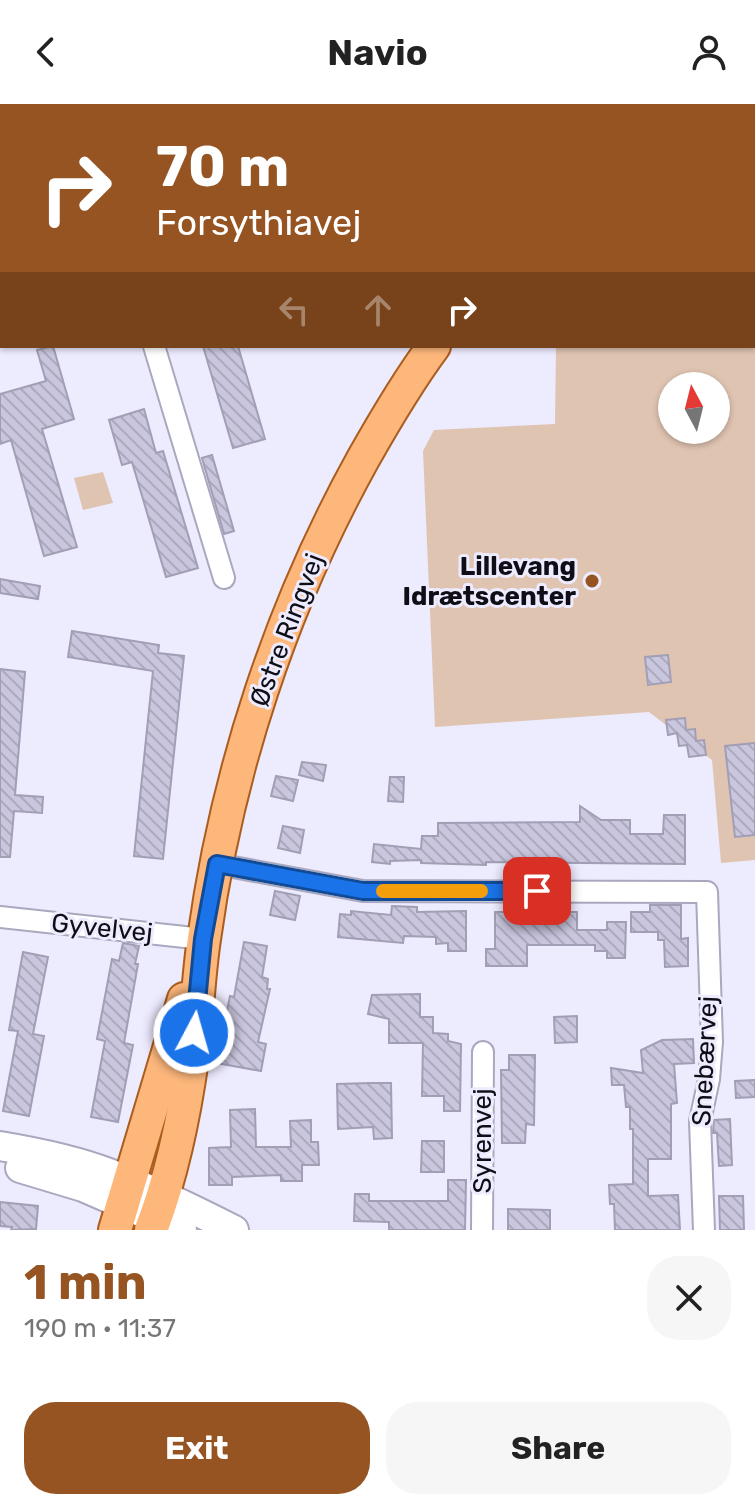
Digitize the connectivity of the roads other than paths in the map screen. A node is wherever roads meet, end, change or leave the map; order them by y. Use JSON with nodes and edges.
{"nodes":[{"id":1,"x":155,"y":348,"type":"edge"},
{"id":2,"x":433,"y":348,"type":"edge"},
{"id":3,"x":224,"y":578,"type":"dead end"},
{"id":4,"x":217,"y":864,"type":"junction"},
{"id":5,"x":0,"y":917,"type":"edge"},
{"id":6,"x":203,"y":939,"type":"junction"},
{"id":7,"x":483,"y":1052,"type":"dead end"},
{"id":8,"x":0,"y":1146,"type":"edge"},
{"id":9,"x":0,"y":1163,"type":"edge"},
{"id":10,"x":144,"y":1212,"type":"edge"},
{"id":11,"x":234,"y":1230,"type":"edge"},
{"id":12,"x":482,"y":1230,"type":"edge"},
{"id":13,"x":704,"y":1230,"type":"edge"}],
"edges":[{"from":1,"to":3,"type":"street"},
{"from":2,"to":4,"type":"main road","name":"Østre Ringvej"},
{"from":4,"to":6,"type":"main road","name":"Østre Ringvej"},
{"from":4,"to":13,"type":"street","name":"Snebærvej"},
{"from":5,"to":6,"type":"street","name":"Gyvelvej"},
{"from":6,"to":10,"type":"main road","name":"Østre Ringvej"},
{"from":6,"to":10,"type":"main road","name":"Østre Ringvej"},
{"from":7,"to":12,"type":"street","name":"Syrenvej"},
{"from":8,"to":10,"type":"street"},
{"from":9,"to":10,"type":"street"},
{"from":10,"to":11,"type":"street"}]}
